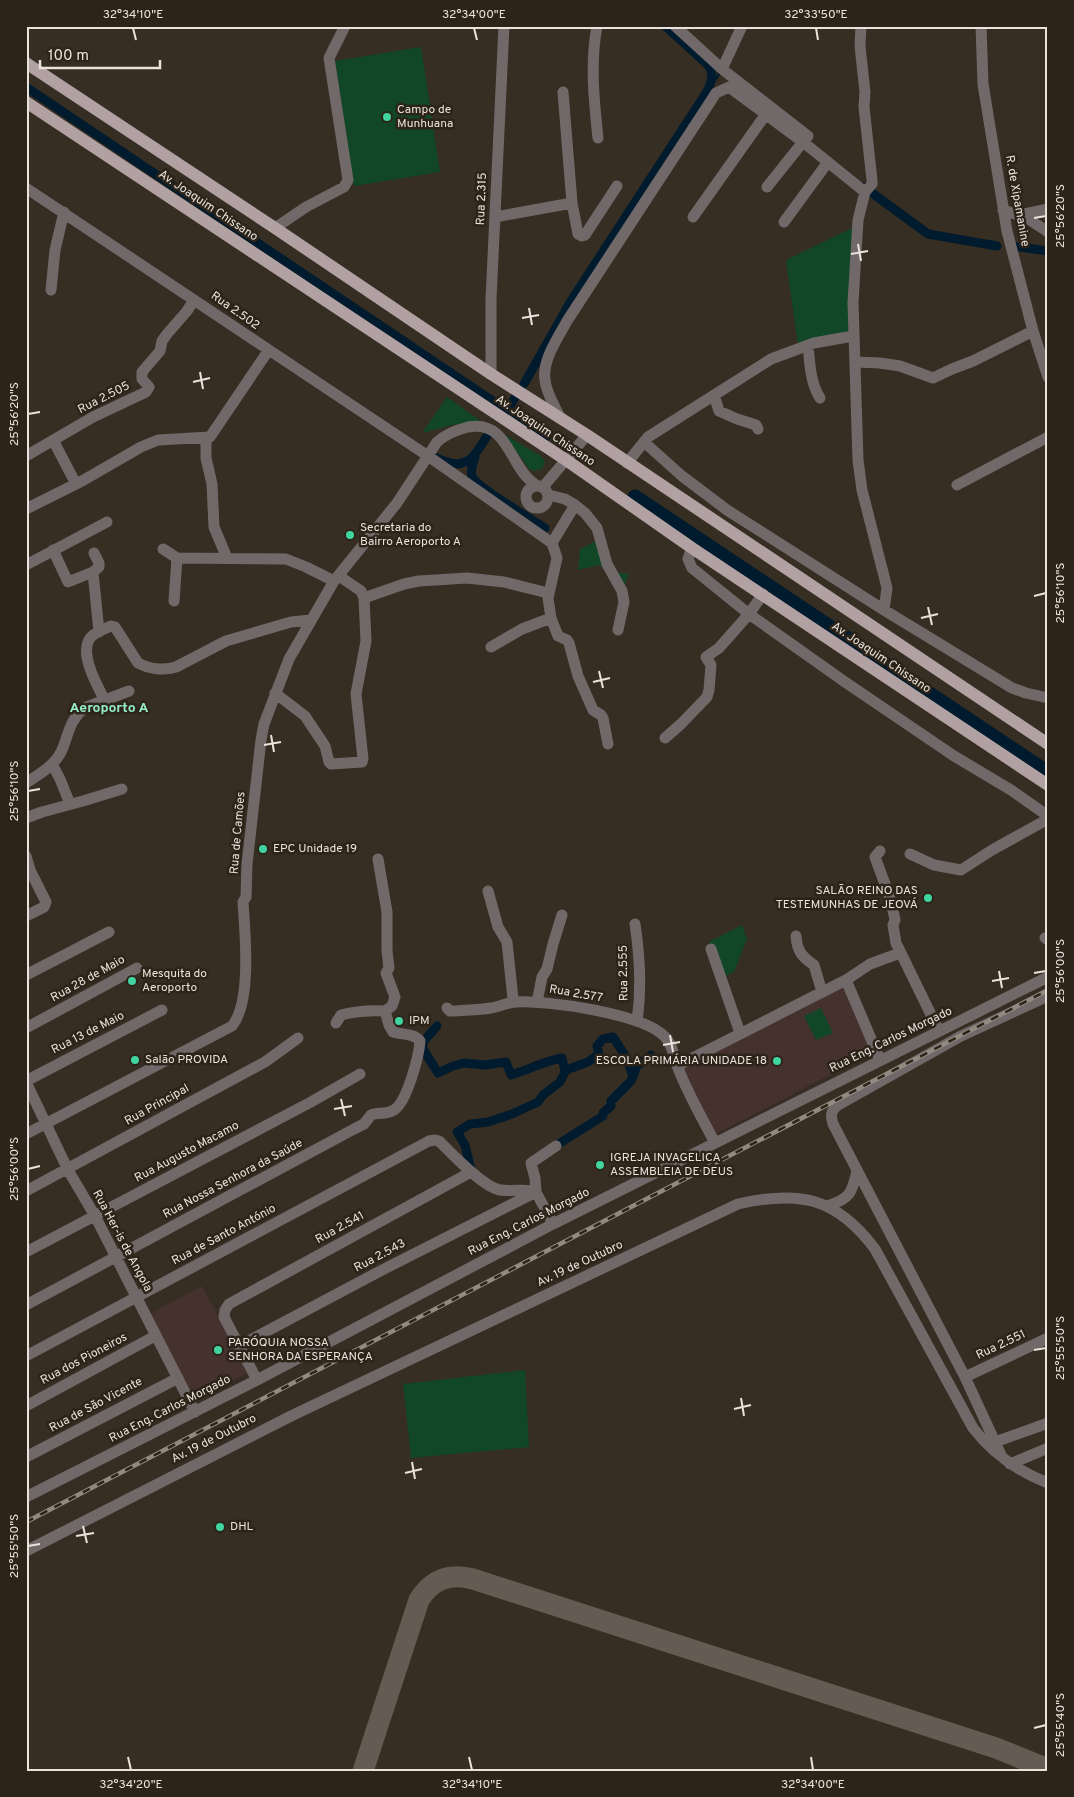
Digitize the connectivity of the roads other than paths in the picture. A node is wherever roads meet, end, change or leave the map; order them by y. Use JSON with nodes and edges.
{"nodes":[{"id":1,"x":344,"y":26,"type":"edge"},
{"id":2,"x":504,"y":26,"type":"edge"},
{"id":3,"x":597,"y":26,"type":"edge"},
{"id":4,"x":675,"y":26,"type":"edge"},
{"id":5,"x":742,"y":26,"type":"edge"},
{"id":6,"x":861,"y":26,"type":"edge"},
{"id":7,"x":981,"y":26,"type":"edge"},
{"id":8,"x":26,"y":63,"type":"edge"},
{"id":9,"x":722,"y":69,"type":"junction"},
{"id":10,"x":562,"y":92,"type":"dead end"},
{"id":11,"x":26,"y":102,"type":"edge"},
{"id":12,"x":766,"y":114,"type":"junction"},
{"id":13,"x":598,"y":138,"type":"dead end"},
{"id":14,"x":806,"y":139,"type":"junction"},
{"id":15,"x":828,"y":162,"type":"junction"},
{"id":16,"x":617,"y":186,"type":"dead end"},
{"id":17,"x":767,"y":187,"type":"dead end"},
{"id":18,"x":26,"y":188,"type":"edge"},
{"id":19,"x":868,"y":188,"type":"junction"},
{"id":20,"x":572,"y":203,"type":"junction"},
{"id":21,"x":1048,"y":209,"type":"edge"},
{"id":22,"x":1004,"y":210,"type":"junction"},
{"id":23,"x":64,"y":212,"type":"junction"},
{"id":24,"x":1020,"y":216,"type":"junction"},
{"id":25,"x":495,"y":217,"type":"junction"},
{"id":26,"x":693,"y":217,"type":"dead end"},
{"id":27,"x":784,"y":222,"type":"dead end"},
{"id":28,"x":276,"y":228,"type":"junction"},
{"id":29,"x":1048,"y":232,"type":"edge"},
{"id":30,"x":51,"y":290,"type":"dead end"},
{"id":31,"x":194,"y":300,"type":"junction"},
{"id":32,"x":1034,"y":330,"type":"junction"},
{"id":33,"x":853,"y":336,"type":"junction"},
{"id":34,"x":808,"y":345,"type":"junction"},
{"id":35,"x":268,"y":351,"type":"junction"},
{"id":36,"x":855,"y":362,"type":"junction"},
{"id":37,"x":491,"y":374,"type":"junction"},
{"id":38,"x":1048,"y":377,"type":"edge"},
{"id":39,"x":714,"y":395,"type":"junction"},
{"id":40,"x":820,"y":398,"type":"dead end"},
{"id":41,"x":560,"y":418,"type":"junction"},
{"id":42,"x":758,"y":429,"type":"dead end"},
{"id":43,"x":587,"y":435,"type":"junction"},
{"id":44,"x":1048,"y":437,"type":"edge"},
{"id":45,"x":206,"y":438,"type":"junction"},
{"id":46,"x":53,"y":440,"type":"junction"},
{"id":47,"x":644,"y":442,"type":"junction"},
{"id":48,"x":26,"y":456,"type":"edge"},
{"id":49,"x":428,"y":456,"type":"junction"},
{"id":50,"x":566,"y":460,"type":"junction"},
{"id":51,"x":627,"y":463,"type":"junction"},
{"id":52,"x":76,"y":484,"type":"junction"},
{"id":53,"x":957,"y":485,"type":"dead end"},
{"id":54,"x":543,"y":489,"type":"junction"},
{"id":55,"x":575,"y":505,"type":"junction"},
{"id":56,"x":26,"y":509,"type":"edge"},
{"id":57,"x":107,"y":522,"type":"dead end"},
{"id":58,"x":552,"y":543,"type":"junction"},
{"id":59,"x":692,"y":548,"type":"junction"},
{"id":60,"x":164,"y":549,"type":"dead end"},
{"id":61,"x":53,"y":550,"type":"junction"},
{"id":62,"x":94,"y":552,"type":"dead end"},
{"id":63,"x":177,"y":558,"type":"junction"},
{"id":64,"x":227,"y":558,"type":"junction"},
{"id":65,"x":26,"y":565,"type":"edge"},
{"id":66,"x":93,"y":572,"type":"junction"},
{"id":67,"x":336,"y":579,"type":"junction"},
{"id":68,"x":548,"y":593,"type":"junction"},
{"id":69,"x":763,"y":594,"type":"junction"},
{"id":70,"x":364,"y":598,"type":"junction"},
{"id":71,"x":174,"y":601,"type":"dead end"},
{"id":72,"x":884,"y":610,"type":"junction"},
{"id":73,"x":748,"y":614,"type":"junction"},
{"id":74,"x":550,"y":618,"type":"junction"},
{"id":75,"x":310,"y":620,"type":"junction"},
{"id":76,"x":618,"y":630,"type":"dead end"},
{"id":77,"x":99,"y":632,"type":"junction"},
{"id":78,"x":491,"y":648,"type":"dead end"},
{"id":79,"x":129,"y":691,"type":"dead end"},
{"id":80,"x":275,"y":693,"type":"junction"},
{"id":81,"x":1048,"y":698,"type":"edge"},
{"id":82,"x":104,"y":700,"type":"junction"},
{"id":83,"x":665,"y":738,"type":"dead end"},
{"id":84,"x":608,"y":744,"type":"dead end"},
{"id":85,"x":1048,"y":744,"type":"edge"},
{"id":86,"x":52,"y":764,"type":"junction"},
{"id":87,"x":26,"y":783,"type":"edge"},
{"id":88,"x":1048,"y":785,"type":"edge"},
{"id":89,"x":122,"y":789,"type":"dead end"},
{"id":90,"x":70,"y":804,"type":"junction"},
{"id":91,"x":1048,"y":817,"type":"edge"},
{"id":92,"x":26,"y":818,"type":"edge"},
{"id":93,"x":880,"y":850,"type":"dead end"},
{"id":94,"x":910,"y":854,"type":"dead end"},
{"id":95,"x":26,"y":856,"type":"edge"},
{"id":96,"x":378,"y":859,"type":"dead end"},
{"id":97,"x":488,"y":891,"type":"dead end"},
{"id":98,"x":562,"y":915,"type":"dead end"},
{"id":99,"x":26,"y":916,"type":"edge"},
{"id":100,"x":635,"y":924,"type":"dead end"},
{"id":101,"x":109,"y":932,"type":"dead end"},
{"id":102,"x":796,"y":936,"type":"dead end"},
{"id":103,"x":711,"y":949,"type":"dead end"},
{"id":104,"x":900,"y":953,"type":"junction"},
{"id":105,"x":137,"y":968,"type":"dead end"},
{"id":106,"x":26,"y":975,"type":"edge"},
{"id":107,"x":1048,"y":977,"type":"edge"},
{"id":108,"x":846,"y":980,"type":"junction"},
{"id":109,"x":822,"y":992,"type":"junction"},
{"id":110,"x":1048,"y":996,"type":"edge"},
{"id":111,"x":514,"y":1002,"type":"junction"},
{"id":112,"x":537,"y":1002,"type":"junction"},
{"id":113,"x":447,"y":1008,"type":"dead end"},
{"id":114,"x":162,"y":1010,"type":"dead end"},
{"id":115,"x":385,"y":1011,"type":"junction"},
{"id":116,"x":637,"y":1021,"type":"junction"},
{"id":117,"x":336,"y":1023,"type":"dead end"},
{"id":118,"x":26,"y":1028,"type":"edge"},
{"id":119,"x":939,"y":1032,"type":"junction"},
{"id":120,"x":740,"y":1033,"type":"junction"},
{"id":121,"x":298,"y":1038,"type":"dead end"},
{"id":122,"x":880,"y":1060,"type":"junction"},
{"id":123,"x":677,"y":1066,"type":"junction"},
{"id":124,"x":360,"y":1074,"type":"dead end"},
{"id":125,"x":26,"y":1081,"type":"edge"},
{"id":126,"x":46,"y":1124,"type":"junction"},
{"id":127,"x":26,"y":1134,"type":"edge"},
{"id":128,"x":715,"y":1143,"type":"junction"},
{"id":129,"x":556,"y":1146,"type":"dead end"},
{"id":130,"x":68,"y":1170,"type":"junction"},
{"id":131,"x":857,"y":1171,"type":"junction"},
{"id":132,"x":471,"y":1172,"type":"junction"},
{"id":133,"x":26,"y":1191,"type":"edge"},
{"id":134,"x":536,"y":1192,"type":"junction"},
{"id":135,"x":828,"y":1206,"type":"junction"},
{"id":136,"x":95,"y":1216,"type":"junction"},
{"id":137,"x":553,"y":1224,"type":"junction"},
{"id":138,"x":26,"y":1252,"type":"edge"},
{"id":139,"x":116,"y":1258,"type":"junction"},
{"id":140,"x":136,"y":1298,"type":"junction"},
{"id":141,"x":26,"y":1305,"type":"edge"},
{"id":142,"x":155,"y":1336,"type":"junction"},
{"id":143,"x":1048,"y":1338,"type":"edge"},
{"id":144,"x":238,"y":1346,"type":"junction"},
{"id":145,"x":26,"y":1356,"type":"edge"},
{"id":146,"x":965,"y":1377,"type":"junction"},
{"id":147,"x":178,"y":1378,"type":"junction"},
{"id":148,"x":257,"y":1380,"type":"junction"},
{"id":149,"x":26,"y":1406,"type":"edge"},
{"id":150,"x":195,"y":1412,"type":"junction"},
{"id":151,"x":1048,"y":1424,"type":"edge"},
{"id":152,"x":995,"y":1442,"type":"junction"},
{"id":153,"x":1048,"y":1448,"type":"edge"},
{"id":154,"x":26,"y":1457,"type":"edge"},
{"id":155,"x":1006,"y":1461,"type":"junction"},
{"id":156,"x":1048,"y":1483,"type":"edge"},
{"id":157,"x":26,"y":1497,"type":"edge"},
{"id":158,"x":26,"y":1551,"type":"edge"}],
"edges":[{"from":1,"to":28,"type":"street"},
{"from":2,"to":25,"type":"street","name":"Rua 2.315"},
{"from":3,"to":13,"type":"street"},
{"from":4,"to":9,"type":"street"},
{"from":5,"to":9,"type":"street"},
{"from":6,"to":19,"type":"street"},
{"from":7,"to":22,"type":"street","name":"R. de Xipamanine"},
{"from":8,"to":28,"type":"main road","name":"Av. Joaquim Chissano"},
{"from":9,"to":14,"type":"street"},
{"from":10,"to":20,"type":"street"},
{"from":11,"to":50,"type":"main road","name":"Av. Joaquim Chissano"},
{"from":12,"to":14,"type":"street"},
{"from":12,"to":26,"type":"street"},
{"from":12,"to":41,"type":"street"},
{"from":14,"to":15,"type":"street"},
{"from":14,"to":17,"type":"street"},
{"from":15,"to":19,"type":"street"},
{"from":15,"to":27,"type":"street"},
{"from":16,"to":20,"type":"street"},
{"from":18,"to":23,"type":"street","name":"Rua 2.502"},
{"from":19,"to":33,"type":"street"},
{"from":20,"to":25,"type":"street"},
{"from":21,"to":24,"type":"street"},
{"from":22,"to":24,"type":"street"},
{"from":22,"to":32,"type":"street","name":"R. de Xipamanine"},
{"from":23,"to":30,"type":"street"},
{"from":23,"to":31,"type":"street","name":"Rua 2.502"},
{"from":24,"to":29,"type":"street"},
{"from":25,"to":37,"type":"street","name":"Rua 2.315"},
{"from":28,"to":37,"type":"main road","name":"Av. Joaquim Chissano"},
{"from":31,"to":35,"type":"street","name":"Rua 2.502"},
{"from":31,"to":46,"type":"street","name":"Rua 2.505"},
{"from":32,"to":36,"type":"street"},
{"from":32,"to":38,"type":"street","name":"R. de Xipamanine"},
{"from":33,"to":34,"type":"street"},
{"from":33,"to":36,"type":"street"},
{"from":34,"to":39,"type":"street"},
{"from":34,"to":40,"type":"street"},
{"from":35,"to":45,"type":"street"},
{"from":35,"to":49,"type":"street","name":"Rua 2.502"},
{"from":36,"to":72,"type":"street"},
{"from":37,"to":41,"type":"main road","name":"Av. Joaquim Chissano"},
{"from":39,"to":42,"type":"street"},
{"from":39,"to":47,"type":"street"},
{"from":41,"to":43,"type":"main road","name":"Av. Joaquim Chissano"},
{"from":43,"to":50,"type":"street"},
{"from":43,"to":51,"type":"main road","name":"Av. Joaquim Chissano"},
{"from":44,"to":53,"type":"street"},
{"from":45,"to":52,"type":"street"},
{"from":45,"to":64,"type":"street"},
{"from":46,"to":48,"type":"street","name":"Rua 2.505"},
{"from":46,"to":52,"type":"street"},
{"from":47,"to":51,"type":"street"},
{"from":47,"to":72,"type":"street"},
{"from":49,"to":54,"type":"street","name":"Rua de Camões"},
{"from":49,"to":58,"type":"street","name":"Rua 2.502"},
{"from":49,"to":67,"type":"street","name":"Rua de Camões"},
{"from":50,"to":54,"type":"street"},
{"from":50,"to":59,"type":"main road","name":"Av. Joaquim Chissano"},
{"from":51,"to":85,"type":"main road","name":"Av. Joaquim Chissano"},
{"from":52,"to":56,"type":"street"},
{"from":54,"to":55,"type":"street"},
{"from":55,"to":58,"type":"street"},
{"from":55,"to":76,"type":"street"},
{"from":57,"to":61,"type":"street"},
{"from":58,"to":68,"type":"street"},
{"from":59,"to":69,"type":"main road","name":"Av. Joaquim Chissano"},
{"from":59,"to":73,"type":"street"},
{"from":60,"to":63,"type":"street"},
{"from":61,"to":65,"type":"street"},
{"from":61,"to":66,"type":"street"},
{"from":62,"to":66,"type":"street"},
{"from":63,"to":64,"type":"street"},
{"from":63,"to":71,"type":"street"},
{"from":64,"to":67,"type":"street"},
{"from":66,"to":77,"type":"street"},
{"from":67,"to":70,"type":"street"},
{"from":67,"to":75,"type":"street","name":"Rua de Camões"},
{"from":68,"to":70,"type":"street"},
{"from":68,"to":74,"type":"street"},
{"from":69,"to":73,"type":"street"},
{"from":69,"to":88,"type":"main road","name":"Av. Joaquim Chissano"},
{"from":70,"to":80,"type":"street"},
{"from":72,"to":81,"type":"street"},
{"from":73,"to":83,"type":"street"},
{"from":73,"to":91,"type":"street"},
{"from":74,"to":78,"type":"street"},
{"from":74,"to":84,"type":"street"},
{"from":75,"to":77,"type":"street"},
{"from":75,"to":80,"type":"street","name":"Rua de Camões"},
{"from":77,"to":82,"type":"street"},
{"from":79,"to":82,"type":"street"},
{"from":80,"to":126,"type":"street","name":"Rua de Camões"},
{"from":82,"to":86,"type":"street"},
{"from":86,"to":87,"type":"street"},
{"from":86,"to":90,"type":"street"},
{"from":89,"to":90,"type":"street"},
{"from":90,"to":92,"type":"street"},
{"from":91,"to":94,"type":"street"},
{"from":93,"to":104,"type":"street"},
{"from":95,"to":99,"type":"street"},
{"from":96,"to":115,"type":"street"},
{"from":97,"to":111,"type":"street"},
{"from":98,"to":112,"type":"street"},
{"from":100,"to":116,"type":"street","name":"Rua 2.555"},
{"from":101,"to":106,"type":"street"},
{"from":102,"to":109,"type":"street"},
{"from":103,"to":120,"type":"street"},
{"from":104,"to":108,"type":"street"},
{"from":104,"to":119,"type":"street"},
{"from":105,"to":118,"type":"street","name":"Rua 28 de Maio"},
{"from":107,"to":119,"type":"street","name":"Rua Eng. Carlos Morgado"},
{"from":108,"to":109,"type":"street"},
{"from":108,"to":122,"type":"street"},
{"from":109,"to":120,"type":"street"},
{"from":110,"to":131,"type":"street"},
{"from":111,"to":112,"type":"street","name":"Rua 2.577"},
{"from":111,"to":113,"type":"street","name":"Rua 2.577"},
{"from":112,"to":116,"type":"street","name":"Rua 2.577"},
{"from":114,"to":125,"type":"street","name":"Rua 13 de Maio"},
{"from":115,"to":117,"type":"street"},
{"from":115,"to":139,"type":"street","name":"Rua Nossa Senhora da Saúde"},
{"from":116,"to":123,"type":"street","name":"Rua 2.577"},
{"from":119,"to":122,"type":"street","name":"Rua Eng. Carlos Morgado"},
{"from":120,"to":123,"type":"street"},
{"from":121,"to":130,"type":"street","name":"Rua Principal"},
{"from":122,"to":128,"type":"street","name":"Rua Eng. Carlos Morgado"},
{"from":123,"to":128,"type":"street","name":"Rua 2.577"},
{"from":124,"to":136,"type":"street","name":"Rua Augusto Macamo"},
{"from":125,"to":126,"type":"street","name":"Rua Her-is de Angola"},
{"from":126,"to":127,"type":"street","name":"Rua de Camões"},
{"from":126,"to":130,"type":"street","name":"Rua Her-is de Angola"},
{"from":128,"to":137,"type":"street","name":"Rua Eng. Carlos Morgado"},
{"from":129,"to":134,"type":"street"},
{"from":130,"to":133,"type":"street","name":"Rua Principal"},
{"from":130,"to":136,"type":"street","name":"Rua Her-is de Angola"},
{"from":131,"to":135,"type":"street"},
{"from":131,"to":146,"type":"street"},
{"from":132,"to":134,"type":"street"},
{"from":132,"to":140,"type":"street","name":"Rua de Santo António"},
{"from":132,"to":144,"type":"street","name":"Rua 2.541"},
{"from":134,"to":137,"type":"street"},
{"from":134,"to":144,"type":"street","name":"Rua 2.543"},
{"from":135,"to":155,"type":"street","name":"Av. 19 de Outubro"},
{"from":135,"to":158,"type":"street","name":"Av. 19 de Outubro"},
{"from":136,"to":138,"type":"street","name":"Rua Augusto Macamo"},
{"from":136,"to":139,"type":"street","name":"Rua Her-is de Angola"},
{"from":137,"to":148,"type":"street","name":"Rua Eng. Carlos Morgado"},
{"from":139,"to":140,"type":"street","name":"Rua Her-is de Angola"},
{"from":139,"to":141,"type":"street","name":"Rua Nossa Senhora da Saúde"},
{"from":140,"to":142,"type":"street","name":"Rua Her-is de Angola"},
{"from":140,"to":145,"type":"street","name":"Rua de Santo António"},
{"from":142,"to":147,"type":"street","name":"Rua Her-is de Angola"},
{"from":142,"to":149,"type":"street","name":"Rua dos Pioneiros"},
{"from":143,"to":146,"type":"street","name":"Rua 2.551"},
{"from":144,"to":148,"type":"street"},
{"from":146,"to":152,"type":"street"},
{"from":147,"to":150,"type":"street","name":"Rua Her-is de Angola"},
{"from":147,"to":154,"type":"street","name":"Rua de São Vicente"},
{"from":148,"to":150,"type":"street","name":"Rua Eng. Carlos Morgado"},
{"from":150,"to":157,"type":"street","name":"Rua Eng. Carlos Morgado"},
{"from":151,"to":152,"type":"street"},
{"from":152,"to":155,"type":"street"},
{"from":153,"to":155,"type":"street"},
{"from":155,"to":156,"type":"street","name":"Av. 19 de Outubro"}]}
